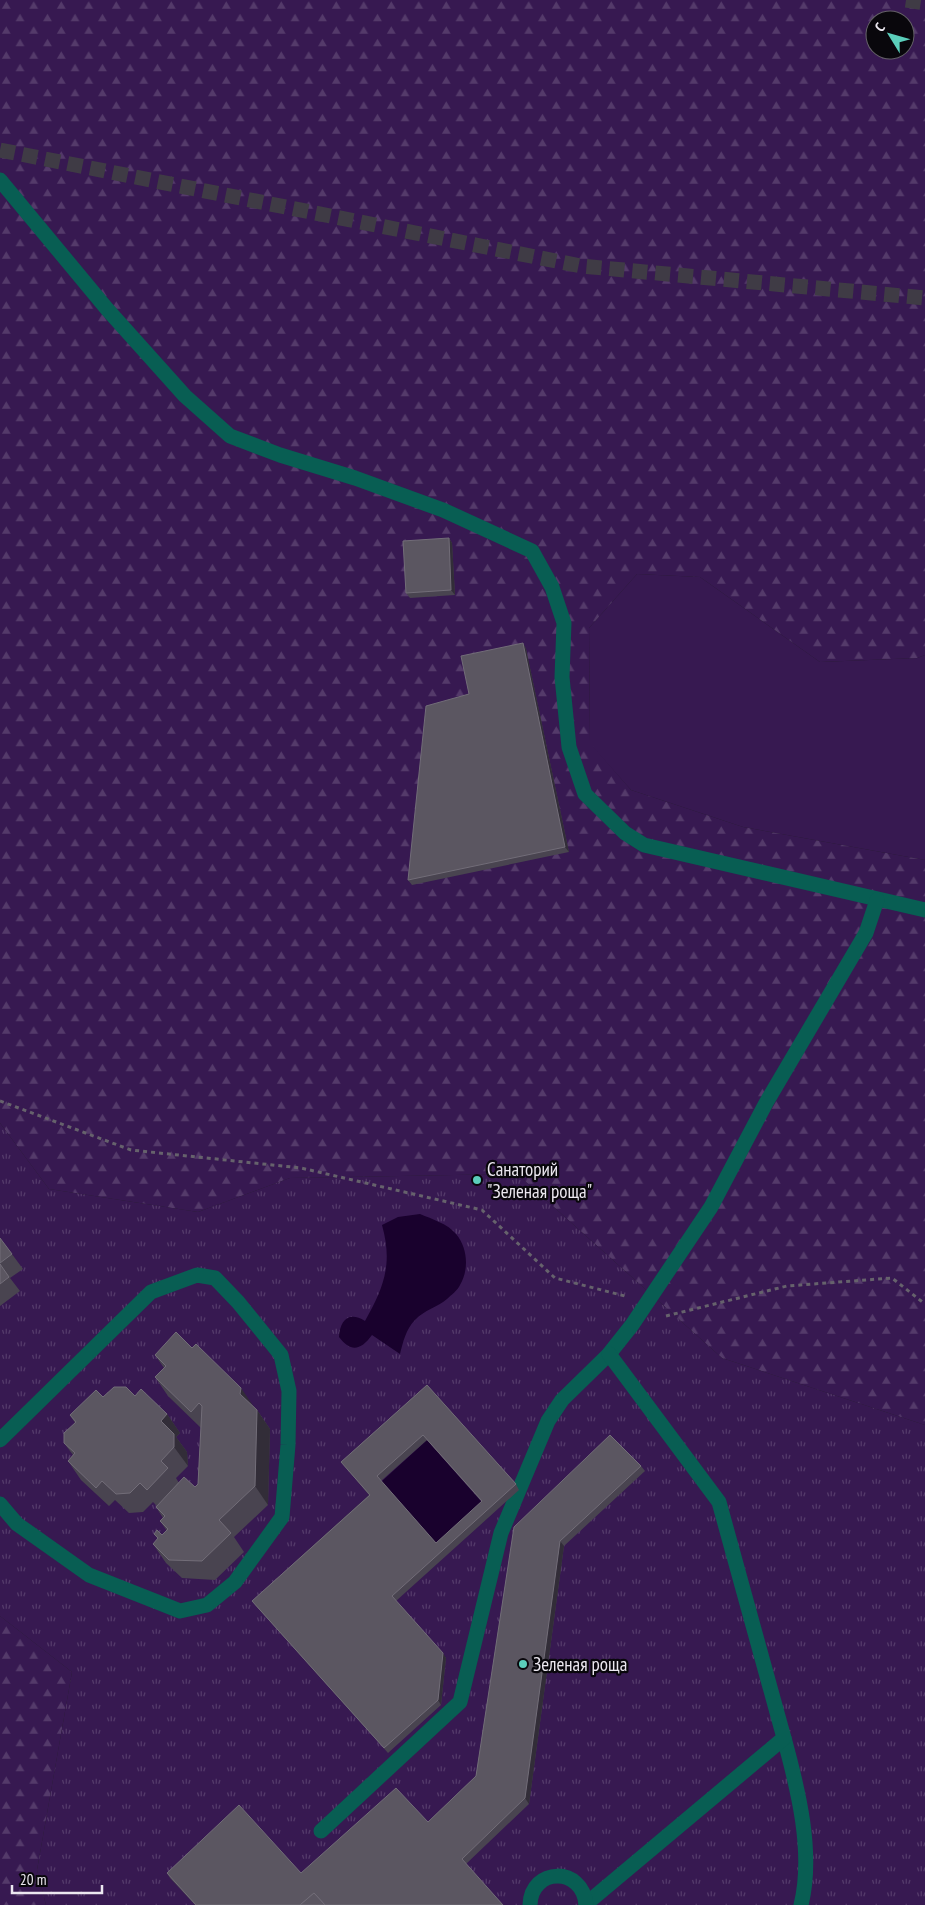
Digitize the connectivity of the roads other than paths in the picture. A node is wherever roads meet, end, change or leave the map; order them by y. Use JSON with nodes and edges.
{"nodes":[{"id":1,"x":0,"y":180,"type":"edge"},
{"id":2,"x":877,"y":900,"type":"junction"},
{"id":3,"x":925,"y":910,"type":"edge"},
{"id":4,"x":609,"y":1354,"type":"junction"},
{"id":5,"x":0,"y":1440,"type":"edge"},
{"id":6,"x":0,"y":1504,"type":"edge"},
{"id":7,"x":784,"y":1738,"type":"junction"},
{"id":8,"x":321,"y":1831,"type":"dead end"},
{"id":9,"x":530,"y":1905,"type":"edge"},
{"id":10,"x":586,"y":1905,"type":"edge"},
{"id":11,"x":801,"y":1905,"type":"edge"}],
"edges":[{"from":1,"to":2,"type":"lane"},
{"from":2,"to":3,"type":"lane"},
{"from":2,"to":4,"type":"lane"},
{"from":4,"to":7,"type":"lane"},
{"from":4,"to":8,"type":"lane"},
{"from":5,"to":6,"type":"lane"},
{"from":7,"to":10,"type":"lane"},
{"from":7,"to":11,"type":"lane"},
{"from":9,"to":10,"type":"lane"}]}
